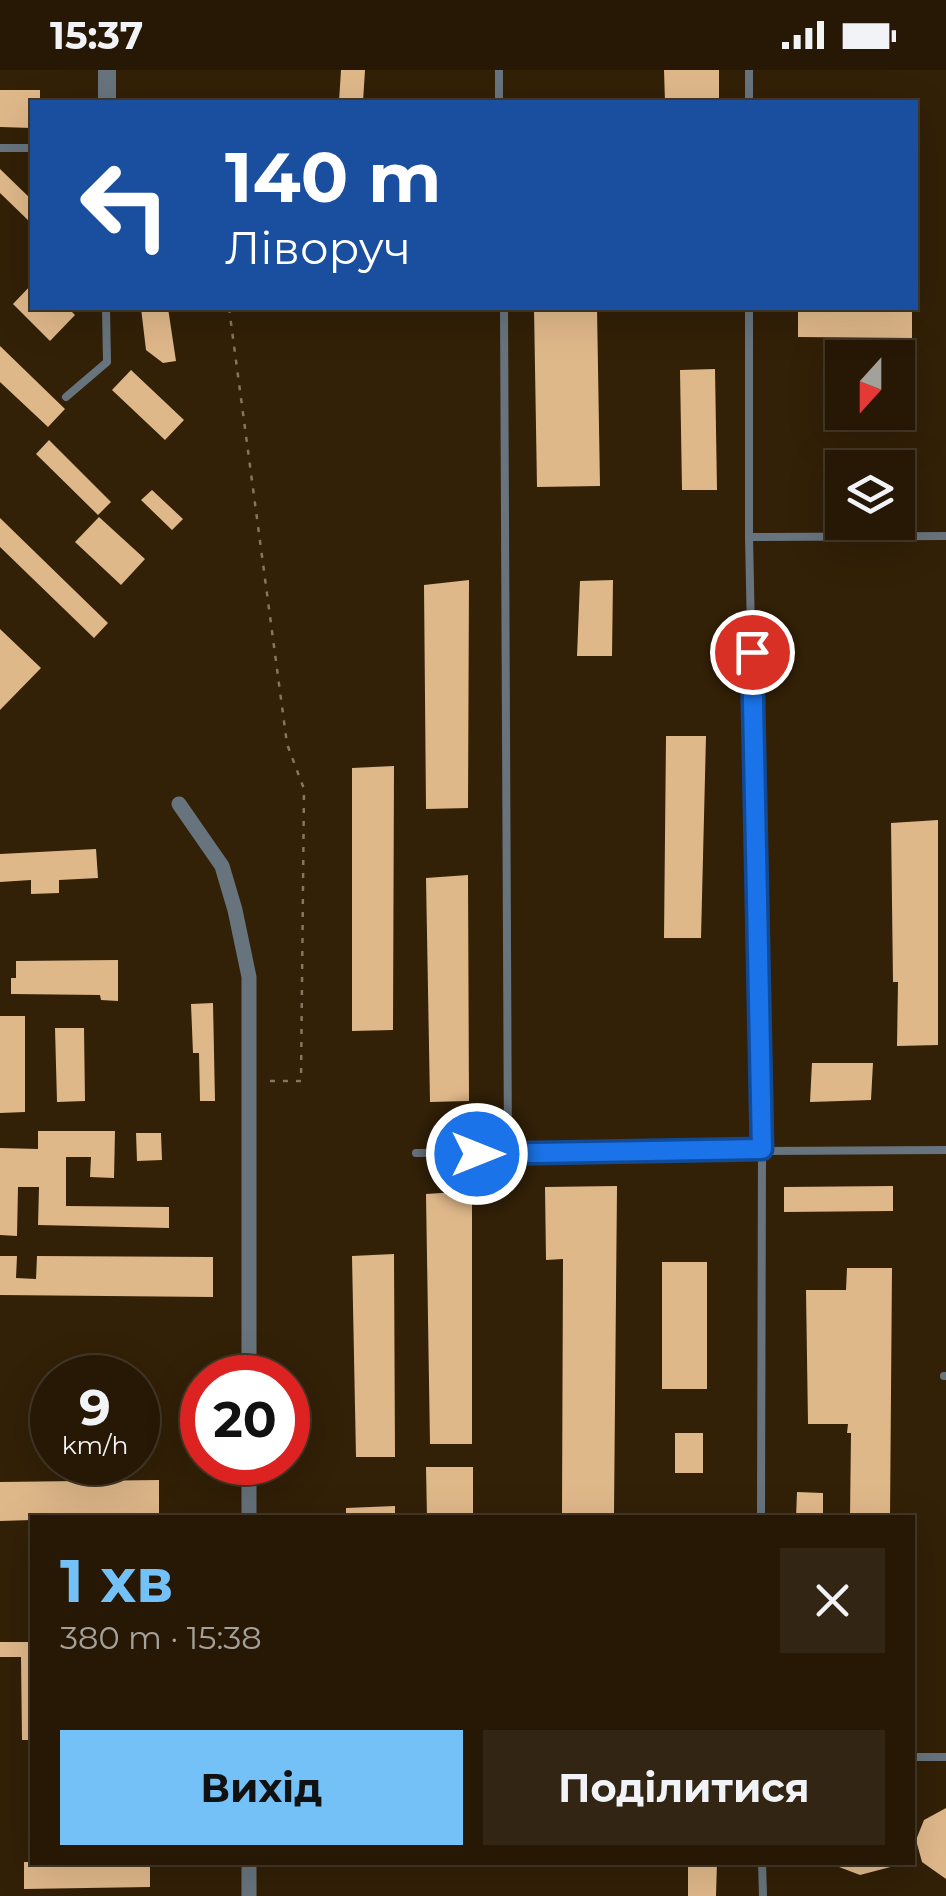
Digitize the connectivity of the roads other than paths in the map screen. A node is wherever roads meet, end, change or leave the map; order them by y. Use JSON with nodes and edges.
{"nodes":[{"id":1,"x":498,"y":70,"type":"edge"},
{"id":2,"x":749,"y":70,"type":"edge"},
{"id":3,"x":107,"y":72,"type":"edge"},
{"id":4,"x":107,"y":100,"type":"edge"},
{"id":5,"x":500,"y":100,"type":"edge"},
{"id":6,"x":749,"y":100,"type":"edge"},
{"id":7,"x":0,"y":148,"type":"edge"},
{"id":8,"x":30,"y":148,"type":"edge"},
{"id":9,"x":106,"y":310,"type":"edge"},
{"id":10,"x":504,"y":310,"type":"edge"},
{"id":11,"x":749,"y":310,"type":"edge"},
{"id":12,"x":66,"y":397,"type":"dead end"},
{"id":13,"x":946,"y":536,"type":"edge"},
{"id":14,"x":749,"y":537,"type":"junction"},
{"id":15,"x":179,"y":804,"type":"dead end"},
{"id":16,"x":762,"y":1149,"type":"junction"},
{"id":17,"x":946,"y":1150,"type":"edge"},
{"id":18,"x":416,"y":1153,"type":"dead end"},
{"id":19,"x":508,"y":1154,"type":"junction"},
{"id":20,"x":250,"y":1355,"type":"edge"},
{"id":21,"x":249,"y":1485,"type":"edge"},
{"id":22,"x":249,"y":1515,"type":"edge"},
{"id":23,"x":761,"y":1515,"type":"edge"},
{"id":24,"x":946,"y":1757,"type":"edge"},
{"id":25,"x":915,"y":1758,"type":"edge"},
{"id":26,"x":249,"y":1865,"type":"edge"},
{"id":27,"x":762,"y":1865,"type":"edge"},
{"id":28,"x":249,"y":1896,"type":"edge"},
{"id":29,"x":763,"y":1896,"type":"edge"}],
"edges":[{"from":1,"to":5,"type":"lane"},
{"from":2,"to":6,"type":"lane"},
{"from":3,"to":4,"type":"street"},
{"from":7,"to":8,"type":"lane"},
{"from":9,"to":12,"type":"lane"},
{"from":10,"to":19,"type":"lane"},
{"from":11,"to":14,"type":"lane"},
{"from":13,"to":14,"type":"lane"},
{"from":14,"to":16,"type":"lane"},
{"from":15,"to":20,"type":"street"},
{"from":16,"to":17,"type":"lane"},
{"from":16,"to":19,"type":"lane"},
{"from":16,"to":23,"type":"lane"},
{"from":18,"to":19,"type":"lane"},
{"from":21,"to":22,"type":"street"},
{"from":24,"to":25,"type":"lane"},
{"from":26,"to":28,"type":"street"},
{"from":27,"to":29,"type":"lane"}]}
